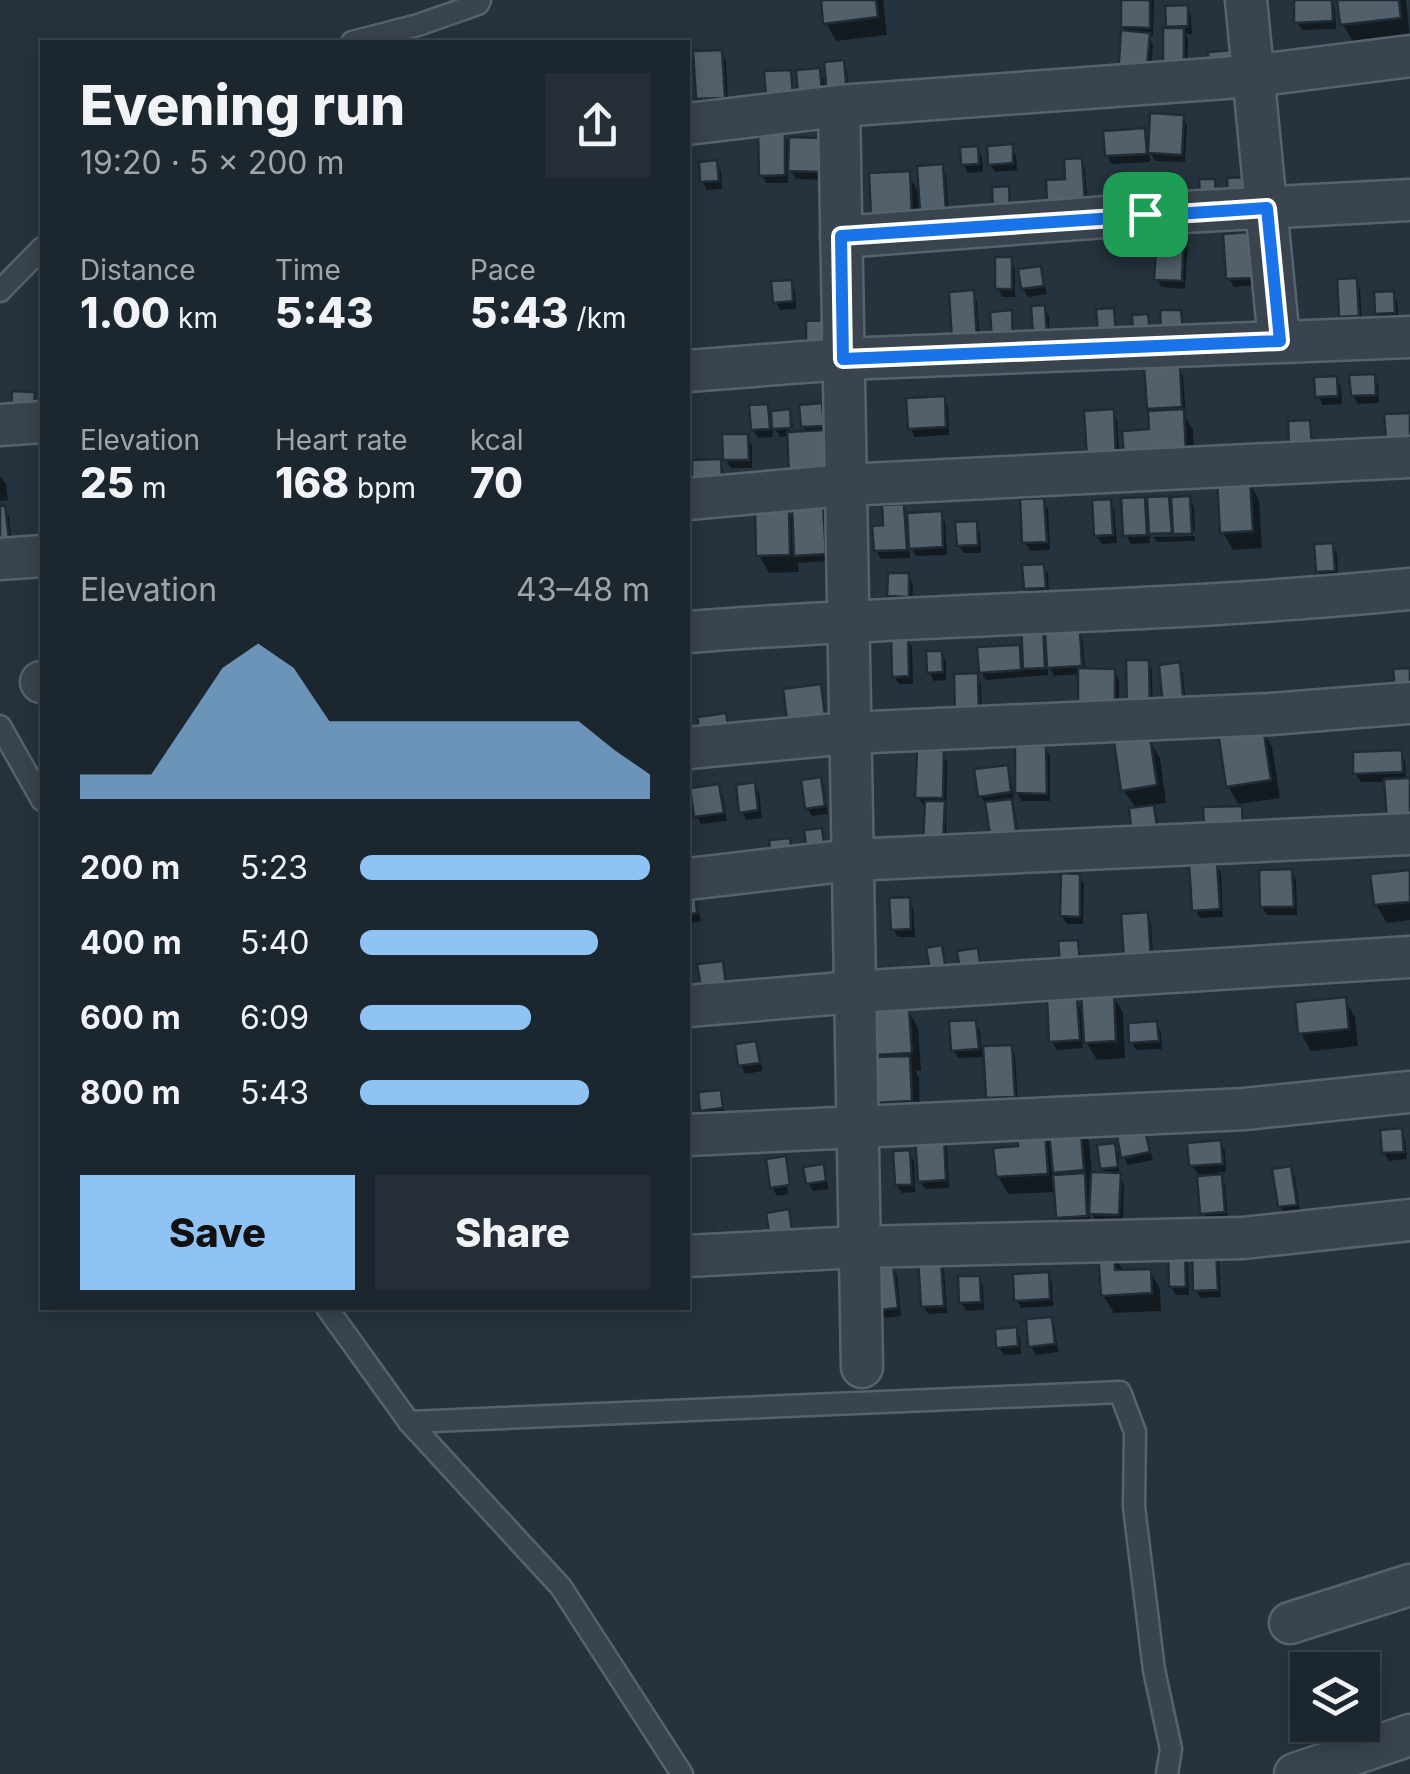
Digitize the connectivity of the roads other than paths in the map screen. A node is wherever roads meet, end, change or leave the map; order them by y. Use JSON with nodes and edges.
{"nodes":[{"id":1,"x":480,"y":0,"type":"edge"},
{"id":2,"x":1246,"y":0,"type":"edge"},
{"id":3,"x":360,"y":40,"type":"edge"},
{"id":4,"x":1410,"y":56,"type":"edge"},
{"id":5,"x":1252,"y":76,"type":"junction"},
{"id":6,"x":839,"y":106,"type":"junction"},
{"id":7,"x":690,"y":124,"type":"edge"},
{"id":8,"x":1410,"y":200,"type":"edge"},
{"id":9,"x":1267,"y":208,"type":"junction"},
{"id":10,"x":841,"y":236,"type":"junction"},
{"id":11,"x":40,"y":250,"type":"edge"},
{"id":12,"x":0,"y":291,"type":"edge"},
{"id":13,"x":1410,"y":337,"type":"edge"},
{"id":14,"x":1280,"y":341,"type":"junction"},
{"id":15,"x":843,"y":359,"type":"junction"},
{"id":16,"x":690,"y":371,"type":"edge"},
{"id":17,"x":40,"y":422,"type":"edge"},
{"id":18,"x":0,"y":425,"type":"edge"},
{"id":19,"x":1410,"y":457,"type":"edge"},
{"id":20,"x":845,"y":485,"type":"junction"},
{"id":21,"x":690,"y":498,"type":"edge"},
{"id":22,"x":40,"y":556,"type":"edge"},
{"id":23,"x":0,"y":560,"type":"edge"},
{"id":24,"x":1410,"y":589,"type":"edge"},
{"id":25,"x":848,"y":619,"type":"junction"},
{"id":26,"x":690,"y":632,"type":"edge"},
{"id":27,"x":1410,"y":703,"type":"edge"},
{"id":28,"x":0,"y":726,"type":"edge"},
{"id":29,"x":849,"y":733,"type":"junction"},
{"id":30,"x":690,"y":748,"type":"edge"},
{"id":31,"x":40,"y":796,"type":"edge"},
{"id":32,"x":1410,"y":834,"type":"edge"},
{"id":33,"x":852,"y":860,"type":"junction"},
{"id":34,"x":690,"y":879,"type":"edge"},
{"id":35,"x":1410,"y":958,"type":"edge"},
{"id":36,"x":854,"y":992,"type":"junction"},
{"id":37,"x":690,"y":1006,"type":"edge"},
{"id":38,"x":1410,"y":1092,"type":"edge"},
{"id":39,"x":856,"y":1126,"type":"junction"},
{"id":40,"x":690,"y":1135,"type":"edge"},
{"id":41,"x":1410,"y":1220,"type":"edge"},
{"id":42,"x":858,"y":1247,"type":"junction"},
{"id":43,"x":690,"y":1256,"type":"edge"},
{"id":44,"x":329,"y":1310,"type":"edge"},
{"id":45,"x":862,"y":1367,"type":"dead end"},
{"id":46,"x":409,"y":1422,"type":"junction"},
{"id":47,"x":1410,"y":1585,"type":"edge"},
{"id":48,"x":1290,"y":1623,"type":"dead end"},
{"id":49,"x":1410,"y":1735,"type":"edge"},
{"id":50,"x":682,"y":1774,"type":"edge"},
{"id":51,"x":1166,"y":1774,"type":"edge"},
{"id":52,"x":1295,"y":1774,"type":"edge"}],
"edges":[{"from":1,"to":3,"type":"lane"},
{"from":2,"to":5,"type":"street"},
{"from":4,"to":5,"type":"street"},
{"from":5,"to":6,"type":"street"},
{"from":5,"to":9,"type":"street"},
{"from":6,"to":7,"type":"street"},
{"from":6,"to":10,"type":"street"},
{"from":8,"to":9,"type":"street"},
{"from":9,"to":10,"type":"street"},
{"from":9,"to":14,"type":"street"},
{"from":10,"to":15,"type":"street"},
{"from":11,"to":12,"type":"lane"},
{"from":13,"to":14,"type":"street"},
{"from":14,"to":15,"type":"street"},
{"from":15,"to":16,"type":"street"},
{"from":15,"to":20,"type":"street"},
{"from":17,"to":18,"type":"street"},
{"from":19,"to":20,"type":"street"},
{"from":20,"to":21,"type":"street"},
{"from":20,"to":25,"type":"street"},
{"from":22,"to":23,"type":"street"},
{"from":24,"to":25,"type":"street"},
{"from":25,"to":26,"type":"street"},
{"from":25,"to":29,"type":"street"},
{"from":27,"to":29,"type":"street"},
{"from":28,"to":31,"type":"lane"},
{"from":29,"to":30,"type":"street"},
{"from":29,"to":33,"type":"street"},
{"from":32,"to":33,"type":"street"},
{"from":33,"to":34,"type":"street"},
{"from":33,"to":36,"type":"street"},
{"from":35,"to":36,"type":"street"},
{"from":36,"to":37,"type":"street"},
{"from":36,"to":39,"type":"street"},
{"from":38,"to":39,"type":"street"},
{"from":39,"to":40,"type":"street"},
{"from":39,"to":42,"type":"street"},
{"from":41,"to":42,"type":"street"},
{"from":42,"to":43,"type":"street"},
{"from":42,"to":45,"type":"street"},
{"from":44,"to":46,"type":"lane"},
{"from":46,"to":50,"type":"lane"},
{"from":46,"to":51,"type":"lane"},
{"from":47,"to":48,"type":"street"},
{"from":49,"to":52,"type":"street"}]}
